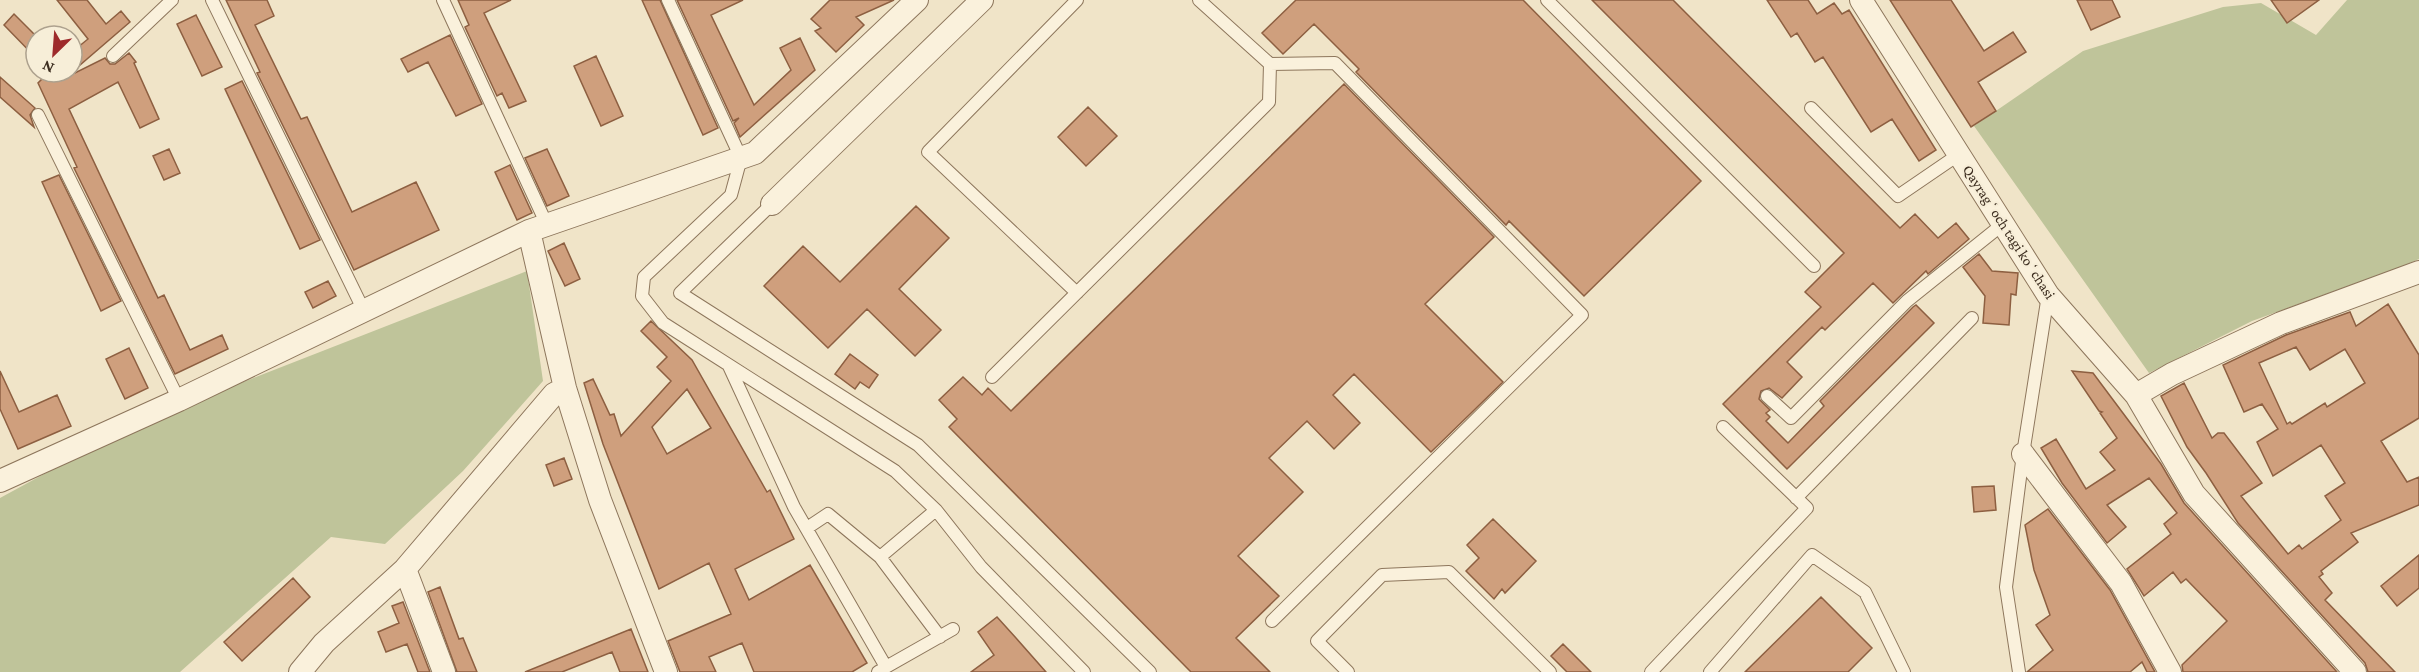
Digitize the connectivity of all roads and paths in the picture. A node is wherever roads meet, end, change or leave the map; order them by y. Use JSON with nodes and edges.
{"nodes":[{"id":1,"x":172,"y":0,"type":"edge"},
{"id":2,"x":212,"y":0,"type":"edge"},
{"id":3,"x":443,"y":0,"type":"edge"},
{"id":4,"x":668,"y":0,"type":"edge"},
{"id":5,"x":982,"y":0,"type":"edge"},
{"id":6,"x":1077,"y":0,"type":"edge"},
{"id":7,"x":1199,"y":0,"type":"edge"},
{"id":8,"x":1547,"y":0,"type":"edge"},
{"id":9,"x":1861,"y":0,"type":"edge"},
{"id":10,"x":912,"y":2,"type":"edge"},
{"id":11,"x":113,"y":56,"type":"dead end"},
{"id":12,"x":1270,"y":64,"type":"junction"},
{"id":13,"x":1811,"y":108,"type":"dead end"},
{"id":14,"x":38,"y":115,"type":"dead end"},
{"id":15,"x":1958,"y":155,"type":"junction"},
{"id":16,"x":741,"y":158,"type":"junction"},
{"id":17,"x":772,"y":204,"type":"joint"},
{"id":18,"x":2003,"y":224,"type":"junction"},
{"id":19,"x":538,"y":228,"type":"junction"},
{"id":20,"x":1814,"y":266,"type":"dead end"},
{"id":21,"x":2419,"y":272,"type":"edge"},
{"id":22,"x":1077,"y":293,"type":"junction"},
{"id":23,"x":2048,"y":295,"type":"junction"},
{"id":24,"x":364,"y":311,"type":"junction"},
{"id":25,"x":1972,"y":318,"type":"dead end"},
{"id":26,"x":729,"y":366,"type":"junction"},
{"id":27,"x":992,"y":377,"type":"dead end"},
{"id":28,"x":565,"y":388,"type":"junction"},
{"id":29,"x":2136,"y":394,"type":"junction"},
{"id":30,"x":1767,"y":396,"type":"dead end"},
{"id":31,"x":179,"y":400,"type":"junction"},
{"id":32,"x":1723,"y":427,"type":"dead end"},
{"id":33,"x":2022,"y":454,"type":"junction"},
{"id":34,"x":0,"y":481,"type":"edge"},
{"id":35,"x":1796,"y":498,"type":"junction"},
{"id":36,"x":936,"y":510,"type":"junction"},
{"id":37,"x":807,"y":528,"type":"junction"},
{"id":38,"x":880,"y":557,"type":"junction"},
{"id":39,"x":405,"y":569,"type":"junction"},
{"id":40,"x":1272,"y":621,"type":"dead end"},
{"id":41,"x":953,"y":629,"type":"dead end"},
{"id":42,"x":940,"y":637,"type":"junction"},
{"id":43,"x":882,"y":669,"type":"edge"},
{"id":44,"x":300,"y":672,"type":"edge"},
{"id":45,"x":444,"y":672,"type":"edge"},
{"id":46,"x":666,"y":672,"type":"edge"},
{"id":47,"x":1084,"y":672,"type":"edge"},
{"id":48,"x":1150,"y":672,"type":"edge"},
{"id":49,"x":1348,"y":672,"type":"edge"},
{"id":50,"x":1550,"y":672,"type":"edge"},
{"id":51,"x":1651,"y":672,"type":"edge"},
{"id":52,"x":1710,"y":672,"type":"edge"},
{"id":53,"x":1904,"y":672,"type":"edge"},
{"id":54,"x":2019,"y":672,"type":"edge"},
{"id":55,"x":2170,"y":672,"type":"edge"},
{"id":56,"x":2355,"y":672,"type":"edge"}],
"edges":[{"from":1,"to":11,"type":"lane"},
{"from":2,"to":24,"type":"lane"},
{"from":3,"to":19,"type":"lane"},
{"from":4,"to":16,"type":"lane"},
{"from":5,"to":17,"type":"street"},
{"from":6,"to":22,"type":"lane"},
{"from":7,"to":12,"type":"lane"},
{"from":8,"to":20,"type":"lane"},
{"from":9,"to":15,"type":"street","name":"Qayragʻoch tagi koʻchasi"},
{"from":10,"to":16,"type":"street"},
{"from":12,"to":22,"type":"lane"},
{"from":12,"to":40,"type":"lane"},
{"from":13,"to":15,"type":"lane"},
{"from":14,"to":31,"type":"lane"},
{"from":15,"to":18,"type":"street","name":"Qayragʻoch tagi koʻchasi"},
{"from":16,"to":19,"type":"street"},
{"from":16,"to":26,"type":"lane"},
{"from":17,"to":48,"type":"lane"},
{"from":18,"to":23,"type":"street","name":"Qayragʻoch tagi koʻchasi"},
{"from":18,"to":30,"type":"lane"},
{"from":19,"to":24,"type":"street"},
{"from":19,"to":28,"type":"street"},
{"from":21,"to":29,"type":"street"},
{"from":22,"to":27,"type":"lane"},
{"from":23,"to":29,"type":"street","name":"Qayragʻoch tagi koʻchasi"},
{"from":23,"to":33,"type":"lane"},
{"from":24,"to":31,"type":"street"},
{"from":25,"to":35,"type":"lane"},
{"from":26,"to":36,"type":"lane"},
{"from":26,"to":37,"type":"lane"},
{"from":28,"to":39,"type":"street"},
{"from":28,"to":46,"type":"street"},
{"from":29,"to":56,"type":"street","name":"Qayragʻoch tagi koʻchasi"},
{"from":31,"to":34,"type":"street"},
{"from":32,"to":35,"type":"lane"},
{"from":33,"to":54,"type":"lane"},
{"from":33,"to":55,"type":"street"},
{"from":35,"to":51,"type":"lane"},
{"from":36,"to":38,"type":"lane"},
{"from":36,"to":47,"type":"lane"},
{"from":37,"to":38,"type":"lane"},
{"from":37,"to":43,"type":"lane"},
{"from":38,"to":42,"type":"lane"},
{"from":39,"to":44,"type":"street"},
{"from":39,"to":45,"type":"street"},
{"from":41,"to":42,"type":"lane"},
{"from":42,"to":43,"type":"lane"},
{"from":49,"to":50,"type":"lane"},
{"from":52,"to":53,"type":"lane"}]}
